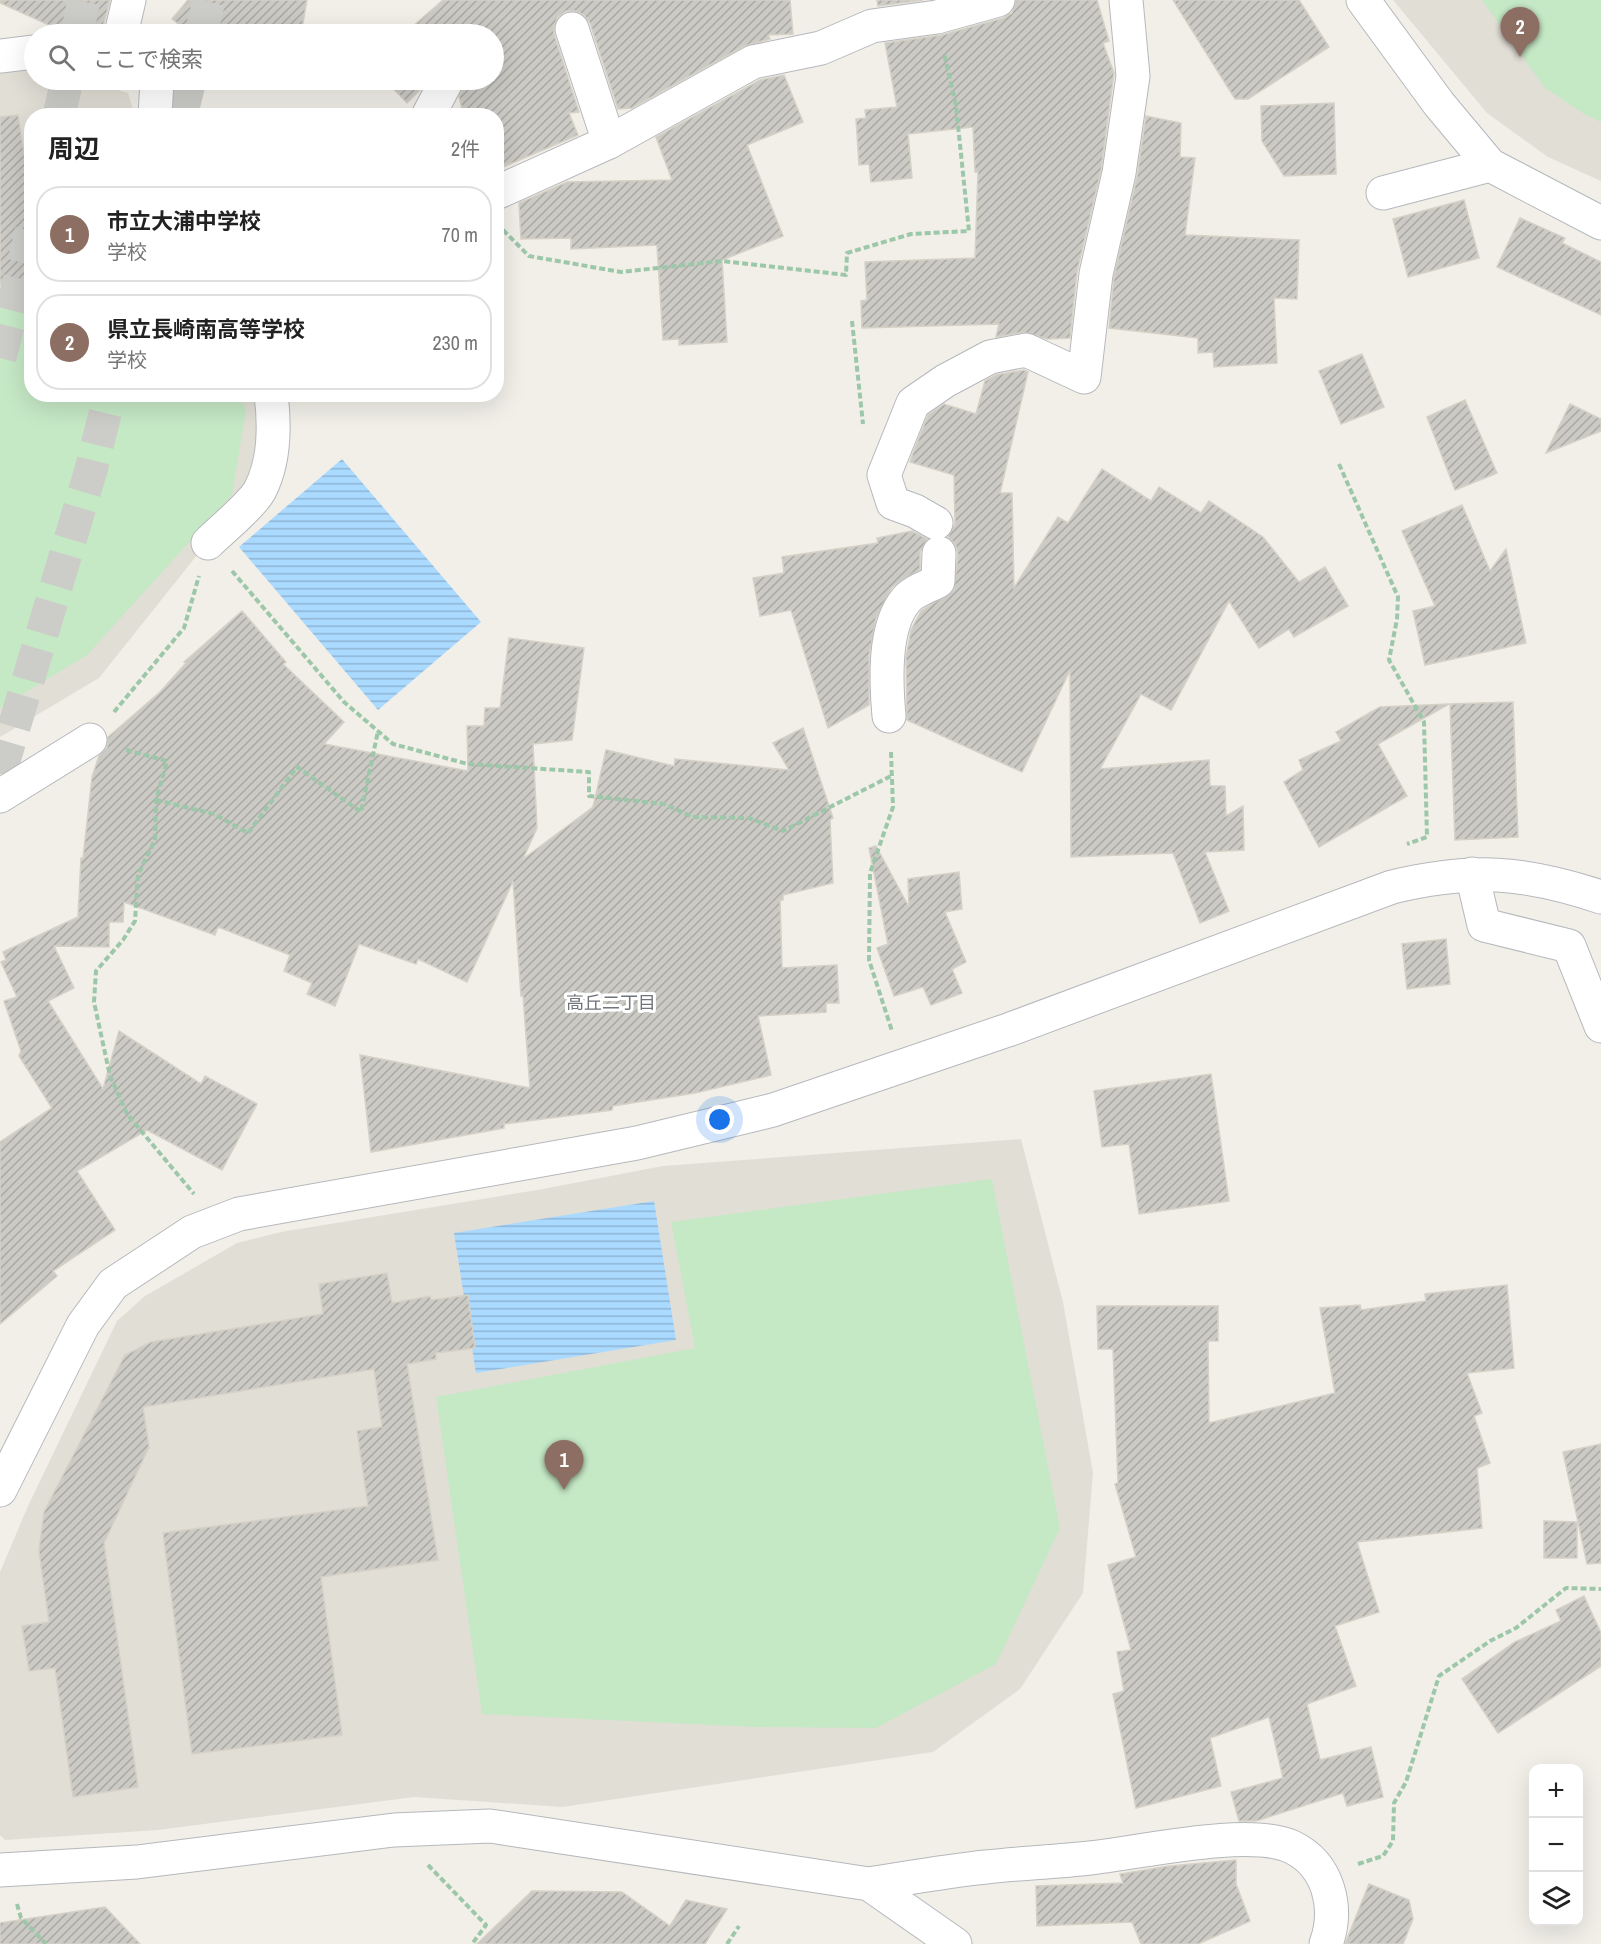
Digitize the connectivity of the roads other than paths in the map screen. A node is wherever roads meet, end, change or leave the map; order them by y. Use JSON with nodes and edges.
{"nodes":[{"id":1,"x":129,"y":0,"type":"edge"},
{"id":2,"x":998,"y":0,"type":"edge"},
{"id":3,"x":1126,"y":0,"type":"edge"},
{"id":4,"x":1364,"y":0,"type":"edge"},
{"id":5,"x":123,"y":24,"type":"edge"},
{"id":6,"x":572,"y":29,"type":"dead end"},
{"id":7,"x":24,"y":53,"type":"edge"},
{"id":8,"x":0,"y":56,"type":"edge"},
{"id":9,"x":156,"y":90,"type":"edge"},
{"id":10,"x":442,"y":90,"type":"edge"},
{"id":11,"x":155,"y":108,"type":"edge"},
{"id":12,"x":432,"y":108,"type":"edge"},
{"id":13,"x":609,"y":142,"type":"junction"},
{"id":14,"x":1490,"y":165,"type":"junction"},
{"id":15,"x":504,"y":189,"type":"edge"},
{"id":16,"x":1383,"y":193,"type":"dead end"},
{"id":17,"x":1601,"y":223,"type":"edge"},
{"id":18,"x":273,"y":402,"type":"edge"},
{"id":19,"x":208,"y":543,"type":"road end"},
{"id":20,"x":889,"y":716,"type":"dead end"},
{"id":21,"x":90,"y":740,"type":"road end"},
{"id":22,"x":0,"y":796,"type":"edge"},
{"id":23,"x":1472,"y":874,"type":"junction"},
{"id":24,"x":1601,"y":897,"type":"edge"},
{"id":25,"x":1601,"y":1026,"type":"edge"},
{"id":26,"x":0,"y":1490,"type":"edge"},
{"id":27,"x":0,"y":1870,"type":"edge"},
{"id":28,"x":869,"y":1884,"type":"junction"},
{"id":29,"x":955,"y":1944,"type":"edge"},
{"id":30,"x":1326,"y":1944,"type":"edge"}],
"edges":[{"from":1,"to":5,"type":"street"},
{"from":2,"to":13,"type":"street"},
{"from":3,"to":20,"type":"street"},
{"from":4,"to":14,"type":"street"},
{"from":6,"to":13,"type":"street"},
{"from":7,"to":8,"type":"street"},
{"from":9,"to":11,"type":"street"},
{"from":10,"to":12,"type":"street"},
{"from":13,"to":15,"type":"street"},
{"from":14,"to":16,"type":"street"},
{"from":14,"to":17,"type":"street"},
{"from":18,"to":19,"type":"street"},
{"from":21,"to":22,"type":"street"},
{"from":23,"to":24,"type":"street"},
{"from":23,"to":25,"type":"street"},
{"from":23,"to":26,"type":"street"},
{"from":27,"to":28,"type":"street"},
{"from":28,"to":29,"type":"street"},
{"from":28,"to":30,"type":"street"}]}
